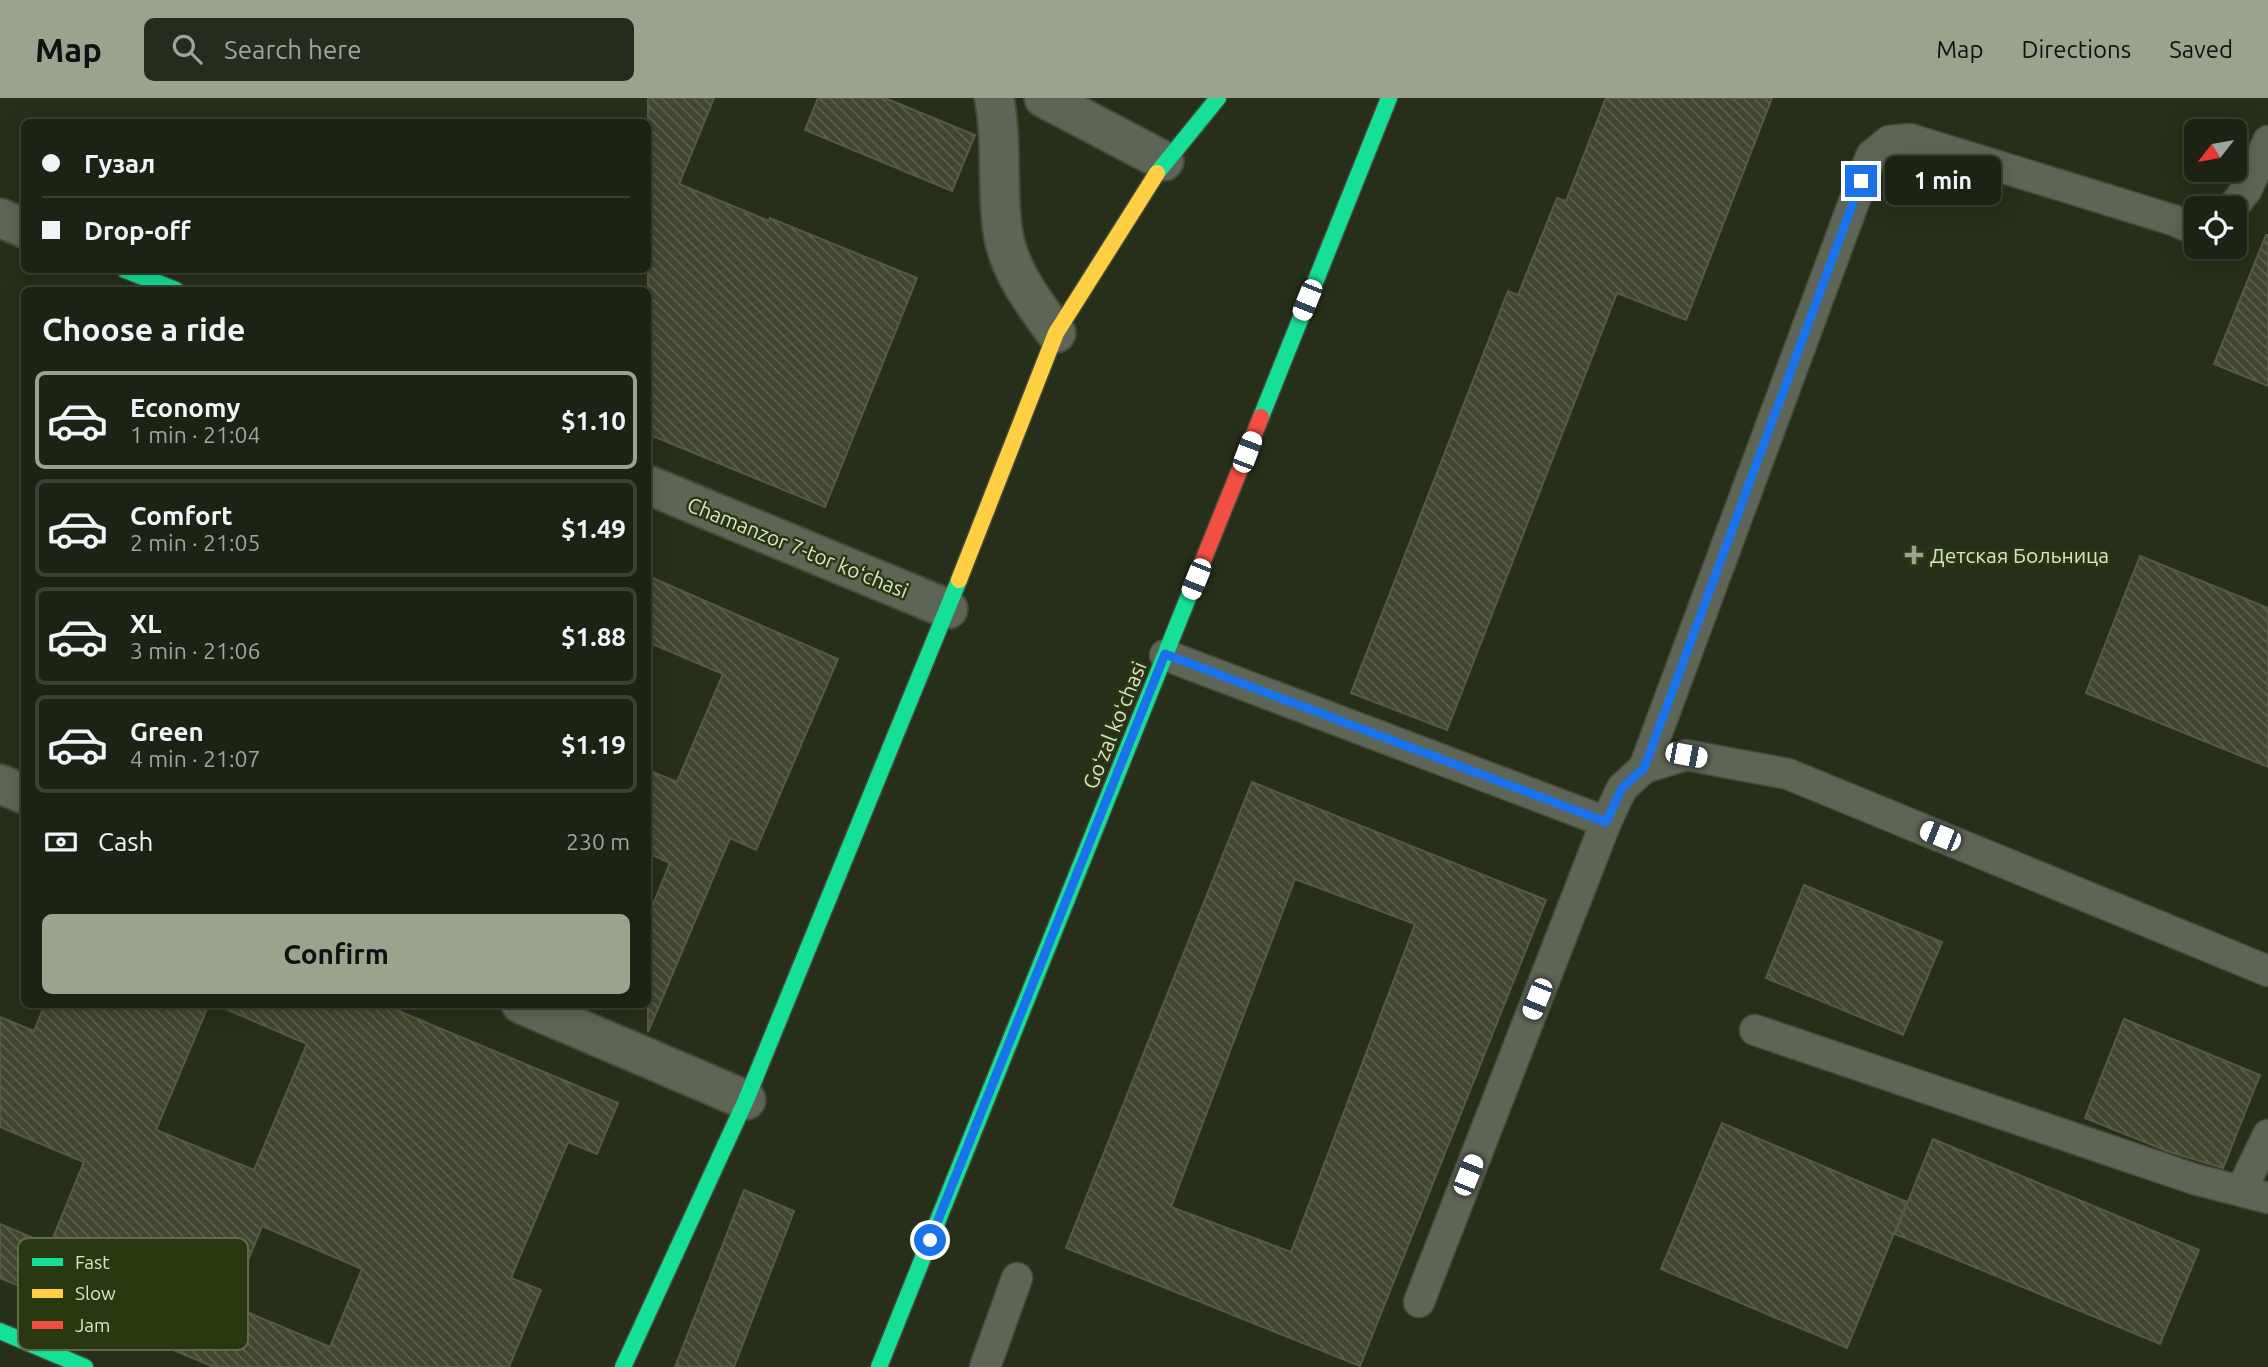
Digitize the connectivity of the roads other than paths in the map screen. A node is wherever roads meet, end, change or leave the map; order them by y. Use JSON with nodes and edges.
{"nodes":[{"id":1,"x":994,"y":98,"type":"edge"},
{"id":2,"x":1044,"y":98,"type":"edge"},
{"id":3,"x":1218,"y":98,"type":"edge"},
{"id":4,"x":1388,"y":98,"type":"edge"},
{"id":5,"x":2268,"y":141,"type":"edge"},
{"id":6,"x":1164,"y":161,"type":"junction"},
{"id":7,"x":2249,"y":199,"type":"edge"},
{"id":8,"x":0,"y":218,"type":"edge"},
{"id":9,"x":2184,"y":224,"type":"edge"},
{"id":10,"x":21,"y":227,"type":"edge"},
{"id":11,"x":133,"y":273,"type":"edge"},
{"id":12,"x":168,"y":287,"type":"edge"},
{"id":13,"x":1056,"y":333,"type":"junction"},
{"id":14,"x":651,"y":486,"type":"edge"},
{"id":15,"x":948,"y":609,"type":"junction"},
{"id":16,"x":1165,"y":654,"type":"junction"},
{"id":17,"x":1644,"y":768,"type":"junction"},
{"id":18,"x":0,"y":784,"type":"edge"},
{"id":19,"x":21,"y":793,"type":"edge"},
{"id":20,"x":1606,"y":822,"type":"junction"},
{"id":21,"x":2268,"y":971,"type":"edge"},
{"id":22,"x":530,"y":1008,"type":"edge"},
{"id":23,"x":1755,"y":1030,"type":"dead end"},
{"id":24,"x":746,"y":1100,"type":"junction"},
{"id":25,"x":2268,"y":1135,"type":"edge"},
{"id":26,"x":2255,"y":1194,"type":"edge"},
{"id":27,"x":1017,"y":1278,"type":"dead end"},
{"id":28,"x":1419,"y":1302,"type":"dead end"},
{"id":29,"x":0,"y":1331,"type":"edge"},
{"id":30,"x":18,"y":1339,"type":"edge"},
{"id":31,"x":45,"y":1350,"type":"edge"},
{"id":32,"x":85,"y":1367,"type":"edge"},
{"id":33,"x":623,"y":1367,"type":"edge"},
{"id":34,"x":879,"y":1367,"type":"edge"},
{"id":35,"x":985,"y":1367,"type":"edge"}],
"edges":[{"from":1,"to":13,"type":"street"},
{"from":2,"to":6,"type":"street"},
{"from":3,"to":6,"type":"street"},
{"from":4,"to":16,"type":"street","name":"Goʻzal koʻchasi"},
{"from":5,"to":7,"type":"lane"},
{"from":6,"to":13,"type":"street"},
{"from":8,"to":10,"type":"street"},
{"from":9,"to":17,"type":"lane"},
{"from":11,"to":12,"type":"street"},
{"from":13,"to":15,"type":"street"},
{"from":14,"to":15,"type":"street","name":"Chamanzor 7-tor koʻchasi"},
{"from":15,"to":24,"type":"street"},
{"from":16,"to":20,"type":"lane"},
{"from":16,"to":34,"type":"street","name":"Goʻzal koʻchasi"},
{"from":17,"to":20,"type":"lane"},
{"from":17,"to":21,"type":"lane"},
{"from":18,"to":19,"type":"street"},
{"from":20,"to":28,"type":"lane"},
{"from":22,"to":24,"type":"street"},
{"from":23,"to":26,"type":"lane"},
{"from":24,"to":33,"type":"street"},
{"from":25,"to":26,"type":"lane"},
{"from":27,"to":35,"type":"lane"},
{"from":29,"to":30,"type":"street"},
{"from":31,"to":32,"type":"street"}]}
